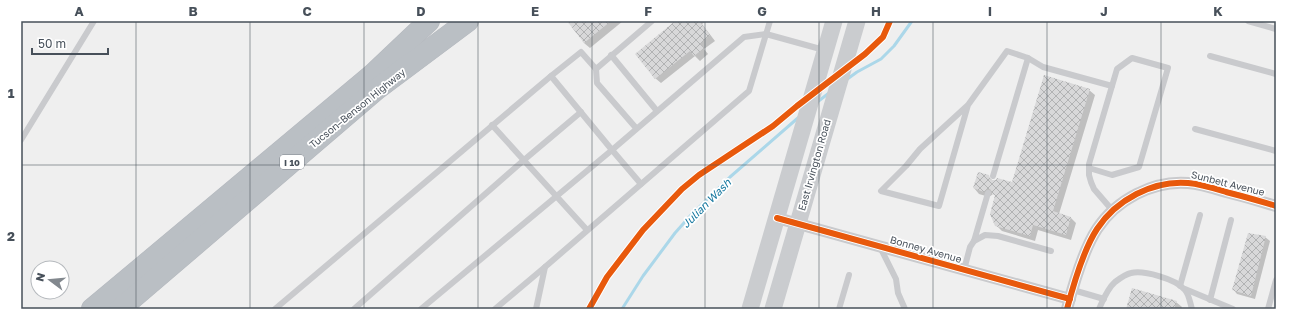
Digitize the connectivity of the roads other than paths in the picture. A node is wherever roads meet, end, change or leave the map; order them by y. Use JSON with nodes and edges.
{"nodes":[{"id":1,"x":94,"y":21,"type":"edge"},
{"id":2,"x":429,"y":21,"type":"edge"},
{"id":3,"x":468,"y":21,"type":"edge"},
{"id":4,"x":652,"y":21,"type":"edge"},
{"id":5,"x":770,"y":21,"type":"edge"},
{"id":6,"x":834,"y":21,"type":"edge"},
{"id":7,"x":857,"y":21,"type":"edge"},
{"id":8,"x":1248,"y":21,"type":"edge"},
{"id":9,"x":1276,"y":29,"type":"edge"},
{"id":10,"x":766,"y":34,"type":"junction"},
{"id":11,"x":825,"y":51,"type":"junction"},
{"id":12,"x":611,"y":55,"type":"junction"},
{"id":13,"x":1210,"y":56,"type":"dead end"},
{"id":14,"x":1028,"y":58,"type":"junction"},
{"id":15,"x":596,"y":69,"type":"junction"},
{"id":16,"x":1276,"y":74,"type":"edge"},
{"id":17,"x":550,"y":76,"type":"junction"},
{"id":18,"x":1112,"y":86,"type":"junction"},
{"id":19,"x":968,"y":105,"type":"junction"},
{"id":20,"x":657,"y":111,"type":"junction"},
{"id":21,"x":581,"y":112,"type":"junction"},
{"id":22,"x":492,"y":125,"type":"junction"},
{"id":23,"x":636,"y":128,"type":"junction"},
{"id":24,"x":1195,"y":129,"type":"dead end"},
{"id":25,"x":21,"y":140,"type":"edge"},
{"id":26,"x":612,"y":150,"type":"junction"},
{"id":27,"x":1276,"y":151,"type":"edge"},
{"id":28,"x":524,"y":160,"type":"junction"},
{"id":29,"x":1089,"y":168,"type":"junction"},
{"id":30,"x":993,"y":176,"type":"dead end"},
{"id":31,"x":641,"y":184,"type":"junction"},
{"id":32,"x":988,"y":193,"type":"dead end"},
{"id":33,"x":556,"y":196,"type":"junction"},
{"id":34,"x":1276,"y":206,"type":"edge"},
{"id":35,"x":1113,"y":211,"type":"junction"},
{"id":36,"x":1200,"y":215,"type":"dead end"},
{"id":37,"x":777,"y":218,"type":"junction"},
{"id":38,"x":1231,"y":220,"type":"dead end"},
{"id":39,"x":798,"y":223,"type":"junction"},
{"id":40,"x":587,"y":230,"type":"junction"},
{"id":41,"x":974,"y":241,"type":"junction"},
{"id":42,"x":880,"y":246,"type":"junction"},
{"id":43,"x":1051,"y":251,"type":"dead end"},
{"id":44,"x":545,"y":267,"type":"junction"},
{"id":45,"x":964,"y":270,"type":"junction"},
{"id":46,"x":849,"y":275,"type":"dead end"},
{"id":47,"x":1276,"y":280,"type":"edge"},
{"id":48,"x":1183,"y":288,"type":"junction"},
{"id":49,"x":1070,"y":299,"type":"edge"},
{"id":50,"x":1104,"y":299,"type":"junction"},
{"id":51,"x":1210,"y":300,"type":"junction"},
{"id":52,"x":92,"y":309,"type":"edge"},
{"id":53,"x":120,"y":309,"type":"edge"},
{"id":54,"x":275,"y":309,"type":"edge"},
{"id":55,"x":354,"y":309,"type":"edge"},
{"id":56,"x":421,"y":309,"type":"edge"},
{"id":57,"x":495,"y":309,"type":"edge"},
{"id":58,"x":536,"y":309,"type":"edge"},
{"id":59,"x":750,"y":309,"type":"edge"},
{"id":60,"x":773,"y":309,"type":"edge"},
{"id":61,"x":839,"y":309,"type":"edge"},
{"id":62,"x":905,"y":309,"type":"edge"},
{"id":63,"x":1099,"y":309,"type":"edge"},
{"id":64,"x":1192,"y":309,"type":"edge"},
{"id":65,"x":1233,"y":309,"type":"edge"},
{"id":66,"x":1268,"y":309,"type":"edge"}],
"edges":[{"from":1,"to":25,"type":"lane"},
{"from":2,"to":52,"type":"highway","name":"Tucson–Benson Highway","number":"I 10"},
{"from":3,"to":53,"type":"highway","name":"Tucson–Benson Highway","number":"I 10"},
{"from":4,"to":12,"type":"lane"},
{"from":5,"to":10,"type":"lane"},
{"from":6,"to":11,"type":"main road"},
{"from":7,"to":39,"type":"main road","name":"East Irvington Road"},
{"from":8,"to":9,"type":"lane"},
{"from":10,"to":11,"type":"lane"},
{"from":10,"to":20,"type":"lane"},
{"from":10,"to":31,"type":"lane"},
{"from":11,"to":37,"type":"main road"},
{"from":12,"to":15,"type":"lane"},
{"from":12,"to":20,"type":"lane"},
{"from":13,"to":16,"type":"lane"},
{"from":14,"to":18,"type":"lane"},
{"from":14,"to":19,"type":"lane"},
{"from":14,"to":30,"type":"lane"},
{"from":15,"to":17,"type":"lane"},
{"from":15,"to":23,"type":"lane"},
{"from":17,"to":21,"type":"lane"},
{"from":17,"to":22,"type":"lane"},
{"from":18,"to":29,"type":"lane"},
{"from":18,"to":29,"type":"lane"},
{"from":19,"to":19,"type":"lane"},
{"from":20,"to":23,"type":"lane"},
{"from":21,"to":26,"type":"lane"},
{"from":21,"to":28,"type":"lane"},
{"from":22,"to":28,"type":"lane"},
{"from":22,"to":54,"type":"lane"},
{"from":23,"to":26,"type":"lane"},
{"from":24,"to":27,"type":"lane"},
{"from":26,"to":31,"type":"lane"},
{"from":26,"to":33,"type":"lane"},
{"from":28,"to":33,"type":"lane"},
{"from":28,"to":55,"type":"lane"},
{"from":29,"to":35,"type":"lane"},
{"from":31,"to":40,"type":"lane"},
{"from":32,"to":41,"type":"lane"},
{"from":33,"to":40,"type":"lane"},
{"from":33,"to":56,"type":"lane"},
{"from":34,"to":35,"type":"street","name":"Sunbelt Avenue"},
{"from":35,"to":49,"type":"street","name":"Sunbelt Avenue"},
{"from":36,"to":48,"type":"lane"},
{"from":37,"to":39,"type":"street","name":"Bonney Avenue"},
{"from":37,"to":59,"type":"main road"},
{"from":38,"to":51,"type":"lane"},
{"from":39,"to":42,"type":"street","name":"Bonney Avenue"},
{"from":39,"to":60,"type":"main road","name":"East Irvington Road"},
{"from":40,"to":44,"type":"lane"},
{"from":41,"to":43,"type":"lane"},
{"from":41,"to":45,"type":"lane"},
{"from":42,"to":45,"type":"street","name":"Bonney Avenue"},
{"from":42,"to":62,"type":"lane"},
{"from":44,"to":57,"type":"lane"},
{"from":44,"to":58,"type":"lane"},
{"from":45,"to":49,"type":"street","name":"Bonney Avenue"},
{"from":46,"to":61,"type":"lane"},
{"from":47,"to":66,"type":"lane"},
{"from":48,"to":50,"type":"lane"},
{"from":48,"to":51,"type":"lane"},
{"from":48,"to":64,"type":"lane"},
{"from":49,"to":50,"type":"lane"},
{"from":50,"to":63,"type":"lane"},
{"from":51,"to":65,"type":"lane"}]}
